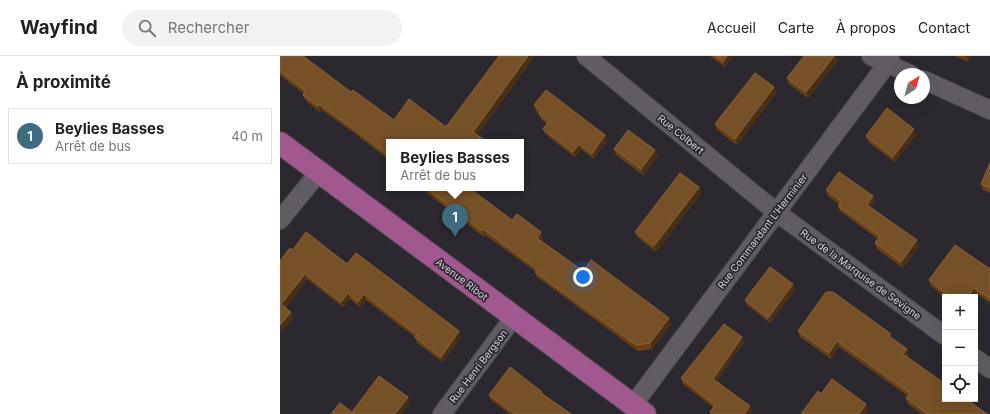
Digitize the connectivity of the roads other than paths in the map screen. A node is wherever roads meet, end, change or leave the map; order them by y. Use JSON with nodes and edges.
{"nodes":[{"id":1,"x":586,"y":56,"type":"edge"},
{"id":2,"x":872,"y":56,"type":"edge"},
{"id":3,"x":889,"y":60,"type":"edge"},
{"id":4,"x":901,"y":68,"type":"edge"},
{"id":5,"x":930,"y":83,"type":"edge"},
{"id":6,"x":990,"y":110,"type":"edge"},
{"id":7,"x":280,"y":144,"type":"edge"},
{"id":8,"x":319,"y":172,"type":"junction"},
{"id":9,"x":776,"y":212,"type":"junction"},
{"id":10,"x":280,"y":220,"type":"edge"},
{"id":11,"x":514,"y":317,"type":"junction"},
{"id":12,"x":942,"y":334,"type":"edge"},
{"id":13,"x":978,"y":360,"type":"edge"},
{"id":14,"x":990,"y":369,"type":"edge"},
{"id":15,"x":638,"y":410,"type":"edge"},
{"id":16,"x":442,"y":414,"type":"edge"}],
"edges":[{"from":1,"to":9,"type":"street","name":"Rue Colbert"},
{"from":2,"to":3,"type":"street"},
{"from":3,"to":4,"type":"street"},
{"from":3,"to":9,"type":"street","name":"Rue Commandant L'Herminier"},
{"from":5,"to":6,"type":"street"},
{"from":7,"to":8,"type":"main road","name":"Avenue Ribot"},
{"from":8,"to":10,"type":"street"},
{"from":8,"to":11,"type":"main road","name":"Avenue Ribot"},
{"from":9,"to":12,"type":"street","name":"Rue de la Marquise de Sevigne"},
{"from":9,"to":15,"type":"street","name":"Rue Commandant L'Herminier"},
{"from":11,"to":15,"type":"main road","name":"Avenue Ribot"},
{"from":11,"to":16,"type":"street","name":"Rue Henri Bergson"},
{"from":13,"to":14,"type":"street"}]}
